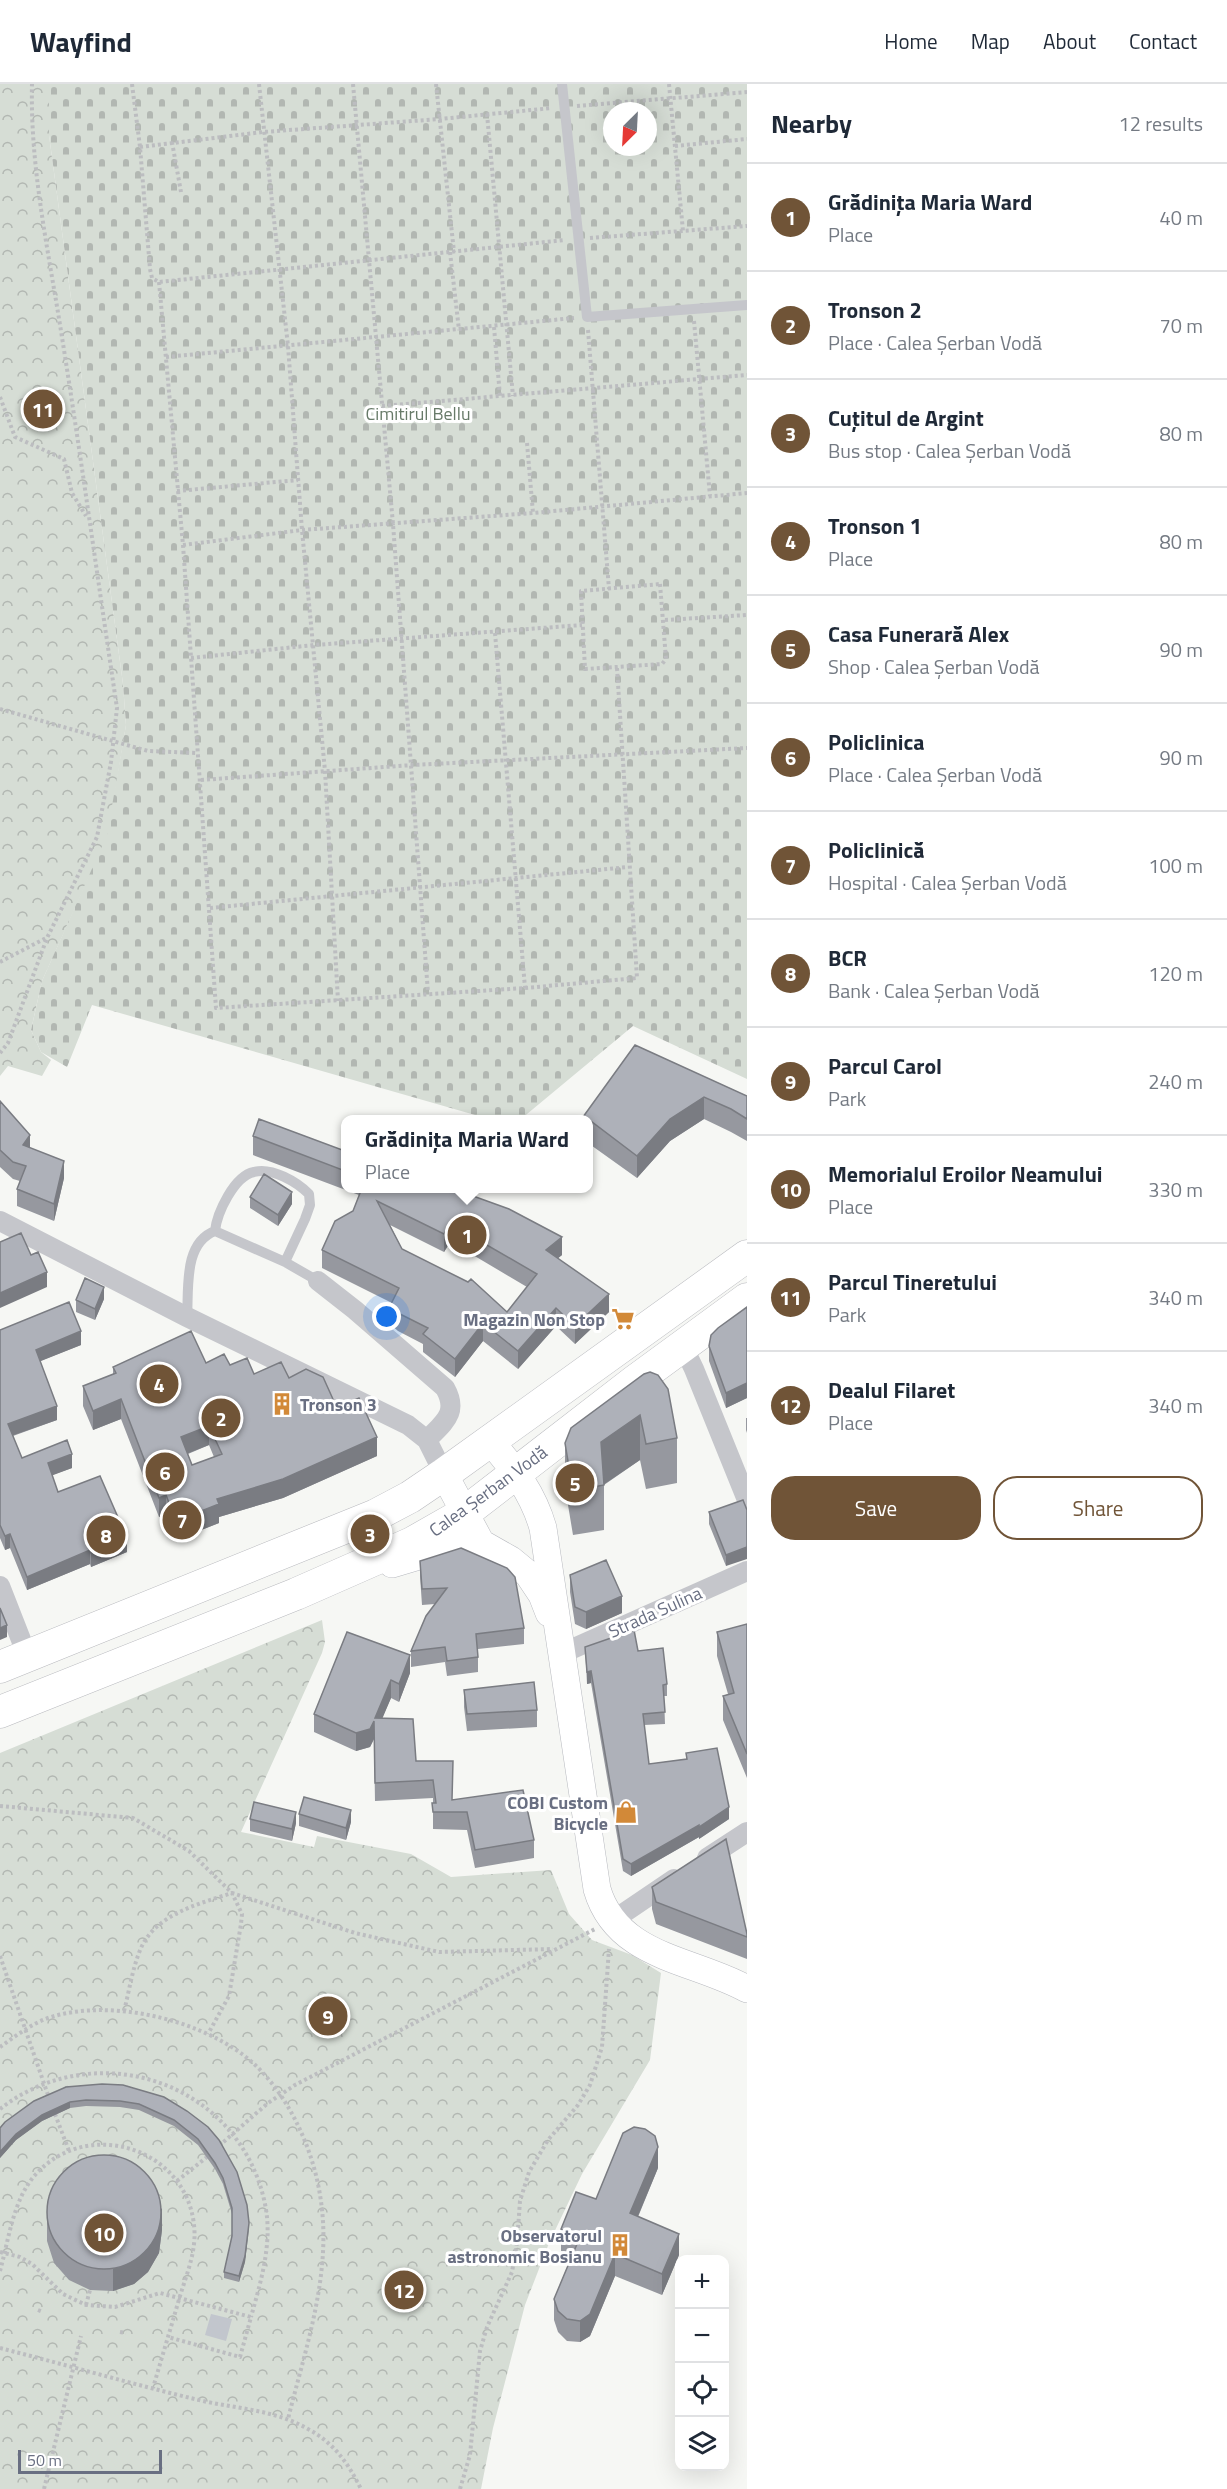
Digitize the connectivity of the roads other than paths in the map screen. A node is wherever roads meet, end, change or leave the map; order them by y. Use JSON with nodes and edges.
{"nodes":[{"id":1,"x":562,"y":84,"type":"edge"},
{"id":2,"x":747,"y":305,"type":"edge"},
{"id":3,"x":0,"y":1221,"type":"edge"},
{"id":4,"x":215,"y":1231,"type":"junction"},
{"id":5,"x":747,"y":1256,"type":"edge"},
{"id":6,"x":285,"y":1262,"type":"junction"},
{"id":7,"x":318,"y":1281,"type":"joint"},
{"id":8,"x":747,"y":1299,"type":"edge"},
{"id":9,"x":187,"y":1317,"type":"junction"},
{"id":10,"x":683,"y":1346,"type":"junction"},
{"id":11,"x":427,"y":1440,"type":"junction"},
{"id":12,"x":491,"y":1442,"type":"junction"},
{"id":13,"x":517,"y":1473,"type":"junction"},
{"id":14,"x":444,"y":1474,"type":"junction"},
{"id":15,"x":747,"y":1500,"type":"edge"},
{"id":16,"x":463,"y":1514,"type":"junction"},
{"id":17,"x":543,"y":1528,"type":"junction"},
{"id":18,"x":481,"y":1543,"type":"junction"},
{"id":19,"x":511,"y":1560,"type":"junction"},
{"id":20,"x":747,"y":1571,"type":"edge"},
{"id":21,"x":0,"y":1586,"type":"edge"},
{"id":22,"x":296,"y":1594,"type":"junction"},
{"id":23,"x":563,"y":1653,"type":"junction"},
{"id":24,"x":14,"y":1661,"type":"edge"},
{"id":25,"x":0,"y":1712,"type":"edge"},
{"id":26,"x":747,"y":1832,"type":"edge"},
{"id":27,"x":612,"y":1921,"type":"junction"},
{"id":28,"x":747,"y":1989,"type":"edge"}],
"edges":[{"from":1,"to":2,"type":"lane"},
{"from":3,"to":9,"type":"street"},
{"from":4,"to":6,"type":"lane"},
{"from":4,"to":6,"type":"lane"},
{"from":4,"to":9,"type":"lane"},
{"from":5,"to":12,"type":"main road"},
{"from":6,"to":7,"type":"lane"},
{"from":7,"to":11,"type":"street"},
{"from":8,"to":10,"type":"main road","name":"Calea Șerban Vodă"},
{"from":9,"to":11,"type":"street"},
{"from":10,"to":13,"type":"main road","name":"Calea Șerban Vodă"},
{"from":10,"to":15,"type":"street"},
{"from":11,"to":14,"type":"street"},
{"from":12,"to":13,"type":"street"},
{"from":12,"to":14,"type":"main road"},
{"from":13,"to":16,"type":"main road","name":"Calea Șerban Vodă"},
{"from":13,"to":17,"type":"street"},
{"from":14,"to":16,"type":"street"},
{"from":14,"to":24,"type":"main road"},
{"from":16,"to":18,"type":"street"},
{"from":16,"to":22,"type":"main road","name":"Calea Șerban Vodă"},
{"from":17,"to":19,"type":"street"},
{"from":17,"to":23,"type":"street"},
{"from":18,"to":19,"type":"street"},
{"from":18,"to":22,"type":"street"},
{"from":19,"to":23,"type":"street"},
{"from":20,"to":23,"type":"street","name":"Strada Sulina"},
{"from":21,"to":24,"type":"street"},
{"from":22,"to":25,"type":"main road","name":"Calea Șerban Vodă"},
{"from":23,"to":27,"type":"street"},
{"from":26,"to":27,"type":"street"},
{"from":27,"to":28,"type":"street"}]}
